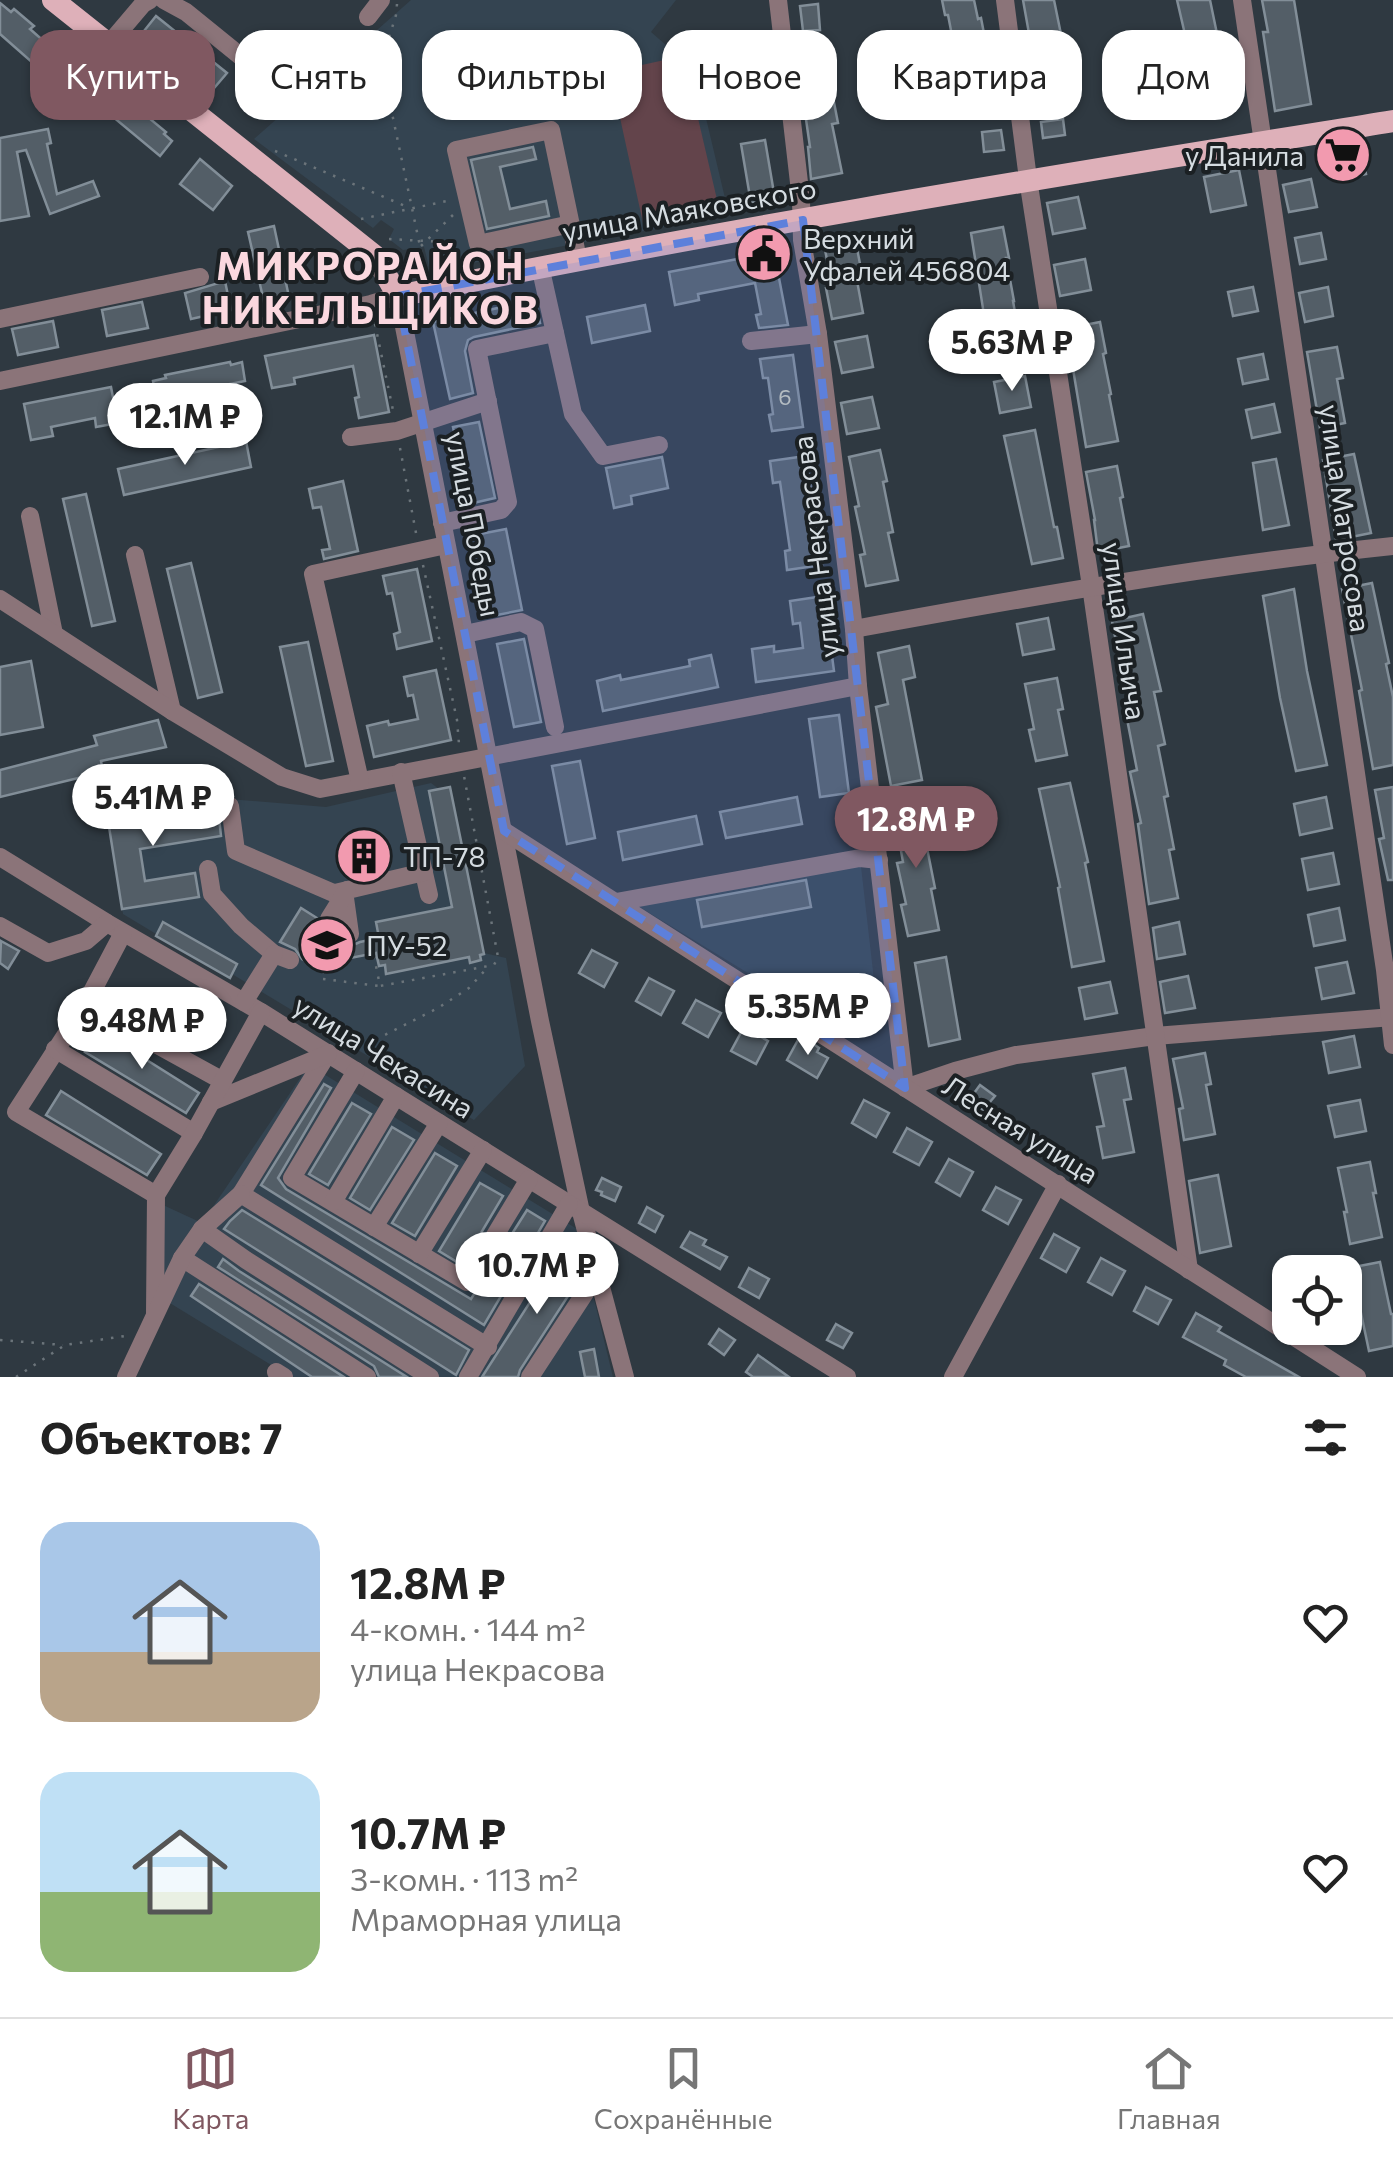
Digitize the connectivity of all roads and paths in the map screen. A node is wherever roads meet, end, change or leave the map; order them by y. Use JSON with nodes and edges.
{"nodes":[{"id":1,"x":53,"y":0,"type":"edge"},
{"id":2,"x":150,"y":0,"type":"edge"},
{"id":3,"x":164,"y":0,"type":"edge"},
{"id":4,"x":381,"y":0,"type":"edge"},
{"id":5,"x":397,"y":0,"type":"edge"},
{"id":6,"x":778,"y":0,"type":"edge"},
{"id":7,"x":1005,"y":0,"type":"edge"},
{"id":8,"x":1242,"y":0,"type":"edge"},
{"id":9,"x":368,"y":18,"type":"dead end"},
{"id":10,"x":91,"y":30,"type":"edge"},
{"id":11,"x":121,"y":30,"type":"edge"},
{"id":12,"x":235,"y":52,"type":"edge"},
{"id":13,"x":205,"y":120,"type":"edge"},
{"id":14,"x":1393,"y":121,"type":"edge"},
{"id":15,"x":1264,"y":142,"type":"junction"},
{"id":16,"x":264,"y":146,"type":"dead end"},
{"id":17,"x":1028,"y":180,"type":"junction"},
{"id":18,"x":468,"y":199,"type":"junction"},
{"id":19,"x":412,"y":208,"type":"junction"},
{"id":20,"x":361,"y":219,"type":"dead end"},
{"id":21,"x":803,"y":220,"type":"junction"},
{"id":22,"x":571,"y":224,"type":"junction"},
{"id":23,"x":388,"y":239,"type":"dead end"},
{"id":24,"x":418,"y":240,"type":"junction"},
{"id":25,"x":426,"y":241,"type":"junction"},
{"id":26,"x":478,"y":244,"type":"junction"},
{"id":27,"x":420,"y":248,"type":"junction"},
{"id":28,"x":578,"y":259,"type":"junction"},
{"id":29,"x":540,"y":266,"type":"junction"},
{"id":30,"x":426,"y":276,"type":"dead end"},
{"id":31,"x":200,"y":277,"type":"dead end"},
{"id":32,"x":398,"y":296,"type":"junction"},
{"id":33,"x":0,"y":319,"type":"edge"},
{"id":34,"x":375,"y":324,"type":"dead end"},
{"id":35,"x":555,"y":333,"type":"junction"},
{"id":36,"x":818,"y":334,"type":"junction"},
{"id":37,"x":751,"y":341,"type":"dead end"},
{"id":38,"x":0,"y":381,"type":"edge"},
{"id":39,"x":488,"y":401,"type":"junction"},
{"id":40,"x":423,"y":424,"type":"junction"},
{"id":41,"x":397,"y":431,"type":"junction"},
{"id":42,"x":351,"y":437,"type":"dead end"},
{"id":43,"x":659,"y":445,"type":"dead end"},
{"id":44,"x":30,"y":516,"type":"dead end"},
{"id":45,"x":442,"y":523,"type":"junction"},
{"id":46,"x":446,"y":545,"type":"junction"},
{"id":47,"x":1393,"y":546,"type":"edge"},
{"id":48,"x":420,"y":551,"type":"junction"},
{"id":49,"x":1323,"y":553,"type":"junction"},
{"id":50,"x":135,"y":555,"type":"dead end"},
{"id":51,"x":1091,"y":586,"type":"junction"},
{"id":52,"x":0,"y":599,"type":"edge"},
{"id":53,"x":854,"y":629,"type":"junction"},
{"id":54,"x":54,"y":634,"type":"junction"},
{"id":55,"x":465,"y":634,"type":"junction"},
{"id":56,"x":858,"y":686,"type":"junction"},
{"id":57,"x":172,"y":712,"type":"junction"},
{"id":58,"x":555,"y":727,"type":"dead end"},
{"id":59,"x":489,"y":756,"type":"junction"},
{"id":60,"x":461,"y":761,"type":"junction"},
{"id":61,"x":400,"y":772,"type":"junction"},
{"id":62,"x":360,"y":781,"type":"junction"},
{"id":63,"x":230,"y":806,"type":"dead end"},
{"id":64,"x":504,"y":831,"type":"junction"},
{"id":65,"x":236,"y":851,"type":"junction"},
{"id":66,"x":0,"y":857,"type":"edge"},
{"id":67,"x":879,"y":860,"type":"junction"},
{"id":68,"x":357,"y":862,"type":"dead end"},
{"id":69,"x":424,"y":872,"type":"junction"},
{"id":70,"x":346,"y":891,"type":"junction"},
{"id":71,"x":430,"y":896,"type":"dead end"},
{"id":72,"x":616,"y":902,"type":"junction"},
{"id":73,"x":329,"y":919,"type":"dead end"},
{"id":74,"x":0,"y":926,"type":"edge"},
{"id":75,"x":115,"y":928,"type":"junction"},
{"id":76,"x":350,"y":934,"type":"dead end"},
{"id":77,"x":374,"y":956,"type":"dead end"},
{"id":78,"x":489,"y":966,"type":"junction"},
{"id":79,"x":323,"y":979,"type":"dead end"},
{"id":80,"x":380,"y":986,"type":"junction"},
{"id":81,"x":244,"y":1002,"type":"junction"},
{"id":82,"x":85,"y":1005,"type":"junction"},
{"id":83,"x":261,"y":1012,"type":"junction"},
{"id":84,"x":1392,"y":1017,"type":"edge"},
{"id":85,"x":1156,"y":1036,"type":"junction"},
{"id":86,"x":1393,"y":1045,"type":"edge"},
{"id":87,"x":55,"y":1049,"type":"junction"},
{"id":88,"x":357,"y":1049,"type":"dead end"},
{"id":89,"x":328,"y":1054,"type":"junction"},
{"id":90,"x":356,"y":1071,"type":"junction"},
{"id":91,"x":223,"y":1081,"type":"junction"},
{"id":92,"x":905,"y":1088,"type":"junction"},
{"id":93,"x":396,"y":1096,"type":"junction"},
{"id":94,"x":211,"y":1102,"type":"junction"},
{"id":95,"x":439,"y":1122,"type":"junction"},
{"id":96,"x":194,"y":1133,"type":"junction"},
{"id":97,"x":483,"y":1150,"type":"junction"},
{"id":98,"x":529,"y":1179,"type":"junction"},
{"id":99,"x":1058,"y":1184,"type":"junction"},
{"id":100,"x":241,"y":1194,"type":"junction"},
{"id":101,"x":156,"y":1195,"type":"junction"},
{"id":102,"x":334,"y":1202,"type":"junction"},
{"id":103,"x":575,"y":1208,"type":"junction"},
{"id":104,"x":374,"y":1227,"type":"junction"},
{"id":105,"x":202,"y":1230,"type":"junction"},
{"id":106,"x":420,"y":1254,"type":"junction"},
{"id":107,"x":182,"y":1258,"type":"junction"},
{"id":108,"x":1190,"y":1270,"type":"junction"},
{"id":109,"x":598,"y":1273,"type":"junction"},
{"id":110,"x":156,"y":1314,"type":"junction"},
{"id":111,"x":146,"y":1333,"type":"junction"},
{"id":112,"x":0,"y":1340,"type":"edge"},
{"id":113,"x":64,"y":1346,"type":"junction"},
{"id":114,"x":488,"y":1346,"type":"junction"},
{"id":115,"x":16,"y":1377,"type":"edge"},
{"id":116,"x":126,"y":1377,"type":"edge"},
{"id":117,"x":368,"y":1377,"type":"edge"},
{"id":118,"x":430,"y":1377,"type":"edge"},
{"id":119,"x":468,"y":1377,"type":"edge"},
{"id":120,"x":530,"y":1377,"type":"edge"},
{"id":121,"x":625,"y":1377,"type":"edge"},
{"id":122,"x":847,"y":1377,"type":"edge"},
{"id":123,"x":953,"y":1377,"type":"edge"},
{"id":124,"x":1357,"y":1377,"type":"edge"}],
"edges":[{"from":1,"to":10,"type":"main road","name":"улица Победы"},
{"from":2,"to":11,"type":"street"},
{"from":3,"to":12,"type":"street"},
{"from":4,"to":9,"type":"street"},
{"from":5,"to":19,"type":"path"},
{"from":6,"to":21,"type":"street","name":"улица Некрасова"},
{"from":7,"to":17,"type":"street","name":"улица Ильича"},
{"from":8,"to":15,"type":"street","name":"улица Матросова"},
{"from":13,"to":32,"type":"main road","name":"улица Победы"},
{"from":14,"to":15,"type":"main road","name":"улица Маяковского"},
{"from":15,"to":17,"type":"main road","name":"улица Маяковского"},
{"from":15,"to":49,"type":"street","name":"улица Матросова"},
{"from":16,"to":19,"type":"path"},
{"from":17,"to":21,"type":"main road","name":"улица Маяковского"},
{"from":17,"to":51,"type":"street","name":"улица Ильича"},
{"from":18,"to":19,"type":"path"},
{"from":18,"to":22,"type":"street"},
{"from":18,"to":25,"type":"path"},
{"from":18,"to":26,"type":"street"},
{"from":19,"to":20,"type":"path"},
{"from":19,"to":24,"type":"path"},
{"from":21,"to":28,"type":"main road","name":"улица Маяковского"},
{"from":21,"to":36,"type":"street","name":"улица Некрасова"},
{"from":22,"to":26,"type":"street"},
{"from":22,"to":28,"type":"street"},
{"from":23,"to":24,"type":"path"},
{"from":24,"to":25,"type":"path"},
{"from":24,"to":27,"type":"path"},
{"from":25,"to":26,"type":"path"},
{"from":25,"to":27,"type":"path"},
{"from":27,"to":30,"type":"path"},
{"from":28,"to":29,"type":"main road","name":"улица Маяковского"},
{"from":29,"to":32,"type":"main road","name":"улица Маяковского"},
{"from":29,"to":35,"type":"street"},
{"from":31,"to":33,"type":"street"},
{"from":32,"to":38,"type":"street","name":"улица Маяковского"},
{"from":32,"to":40,"type":"street","name":"улица Победы"},
{"from":34,"to":41,"type":"path"},
{"from":35,"to":39,"type":"street"},
{"from":35,"to":43,"type":"street"},
{"from":36,"to":37,"type":"street"},
{"from":36,"to":53,"type":"street","name":"улица Некрасова"},
{"from":39,"to":40,"type":"street"},
{"from":39,"to":45,"type":"street"},
{"from":40,"to":41,"type":"street"},
{"from":40,"to":45,"type":"street","name":"улица Победы"},
{"from":41,"to":42,"type":"street"},
{"from":41,"to":48,"type":"path"},
{"from":44,"to":54,"type":"street"},
{"from":45,"to":46,"type":"street","name":"улица Победы"},
{"from":46,"to":48,"type":"street"},
{"from":46,"to":55,"type":"street","name":"улица Победы"},
{"from":47,"to":49,"type":"street"},
{"from":48,"to":60,"type":"path"},
{"from":48,"to":62,"type":"street"},
{"from":49,"to":51,"type":"street"},
{"from":49,"to":84,"type":"street","name":"улица Матросова"},
{"from":50,"to":57,"type":"street"},
{"from":51,"to":53,"type":"street"},
{"from":51,"to":85,"type":"street","name":"улица Ильича"},
{"from":52,"to":54,"type":"street"},
{"from":53,"to":56,"type":"street","name":"улица Некрасова"},
{"from":54,"to":57,"type":"street"},
{"from":55,"to":58,"type":"street"},
{"from":55,"to":59,"type":"street","name":"улица Победы"},
{"from":56,"to":59,"type":"street"},
{"from":56,"to":67,"type":"street","name":"улица Некрасова"},
{"from":57,"to":62,"type":"street"},
{"from":59,"to":60,"type":"street"},
{"from":59,"to":64,"type":"street","name":"улица Победы"},
{"from":60,"to":61,"type":"street"},
{"from":60,"to":78,"type":"path"},
{"from":61,"to":62,"type":"street"},
{"from":61,"to":69,"type":"street"},
{"from":63,"to":65,"type":"street"},
{"from":64,"to":72,"type":"street","name":"Лесная улица"},
{"from":64,"to":103,"type":"street","name":"улица Победы"},
{"from":65,"to":70,"type":"street"},
{"from":65,"to":81,"type":"street"},
{"from":66,"to":75,"type":"street","name":"улица Чекасина"},
{"from":67,"to":72,"type":"street"},
{"from":67,"to":92,"type":"street","name":"улица Некрасова"},
{"from":68,"to":70,"type":"street"},
{"from":69,"to":70,"type":"street"},
{"from":69,"to":71,"type":"street"},
{"from":70,"to":73,"type":"street"},
{"from":70,"to":76,"type":"street"},
{"from":72,"to":92,"type":"street","name":"Лесная улица"},
{"from":74,"to":75,"type":"street"},
{"from":75,"to":81,"type":"street","name":"улица Чекасина"},
{"from":75,"to":82,"type":"street"},
{"from":77,"to":80,"type":"path"},
{"from":78,"to":80,"type":"path"},
{"from":78,"to":88,"type":"path"},
{"from":79,"to":80,"type":"path"},
{"from":81,"to":83,"type":"street","name":"улица Чекасина"},
{"from":82,"to":87,"type":"street"},
{"from":82,"to":91,"type":"street"},
{"from":83,"to":89,"type":"street","name":"улица Чекасина"},
{"from":83,"to":91,"type":"street"},
{"from":84,"to":85,"type":"street"},
{"from":84,"to":86,"type":"street","name":"улица Матросова"},
{"from":85,"to":92,"type":"street"},
{"from":85,"to":108,"type":"street","name":"улица Ильича"},
{"from":87,"to":96,"type":"street"},
{"from":87,"to":101,"type":"street"},
{"from":89,"to":90,"type":"street","name":"улица Чекасина"},
{"from":89,"to":94,"type":"street"},
{"from":89,"to":100,"type":"street"},
{"from":90,"to":93,"type":"street","name":"улица Чекасина"},
{"from":90,"to":102,"type":"street"},
{"from":91,"to":94,"type":"street"},
{"from":92,"to":99,"type":"street","name":"Лесная улица"},
{"from":93,"to":95,"type":"street","name":"улица Чекасина"},
{"from":93,"to":102,"type":"street"},
{"from":94,"to":96,"type":"street"},
{"from":95,"to":97,"type":"street","name":"улица Чекасина"},
{"from":95,"to":104,"type":"street"},
{"from":96,"to":101,"type":"street"},
{"from":97,"to":98,"type":"street","name":"улица Чекасина"},
{"from":97,"to":106,"type":"street"},
{"from":98,"to":103,"type":"street","name":"улица Чекасина"},
{"from":98,"to":106,"type":"street"},
{"from":99,"to":108,"type":"street","name":"Лесная улица"},
{"from":99,"to":123,"type":"street"},
{"from":100,"to":105,"type":"street"},
{"from":100,"to":114,"type":"street"},
{"from":101,"to":110,"type":"street"},
{"from":102,"to":104,"type":"street"},
{"from":103,"to":109,"type":"street","name":"улица Победы"},
{"from":103,"to":114,"type":"street"},
{"from":103,"to":122,"type":"street","name":"улица Чекасина"},
{"from":104,"to":106,"type":"street"},
{"from":105,"to":107,"type":"street"},
{"from":105,"to":118,"type":"street"},
{"from":107,"to":110,"type":"street"},
{"from":107,"to":117,"type":"street"},
{"from":108,"to":124,"type":"street","name":"Лесная улица"},
{"from":109,"to":120,"type":"street"},
{"from":109,"to":121,"type":"street","name":"улица Победы"},
{"from":110,"to":111,"type":"street"},
{"from":111,"to":113,"type":"path"},
{"from":111,"to":116,"type":"street"},
{"from":112,"to":113,"type":"path"},
{"from":113,"to":115,"type":"path"},
{"from":114,"to":119,"type":"street"}]}
